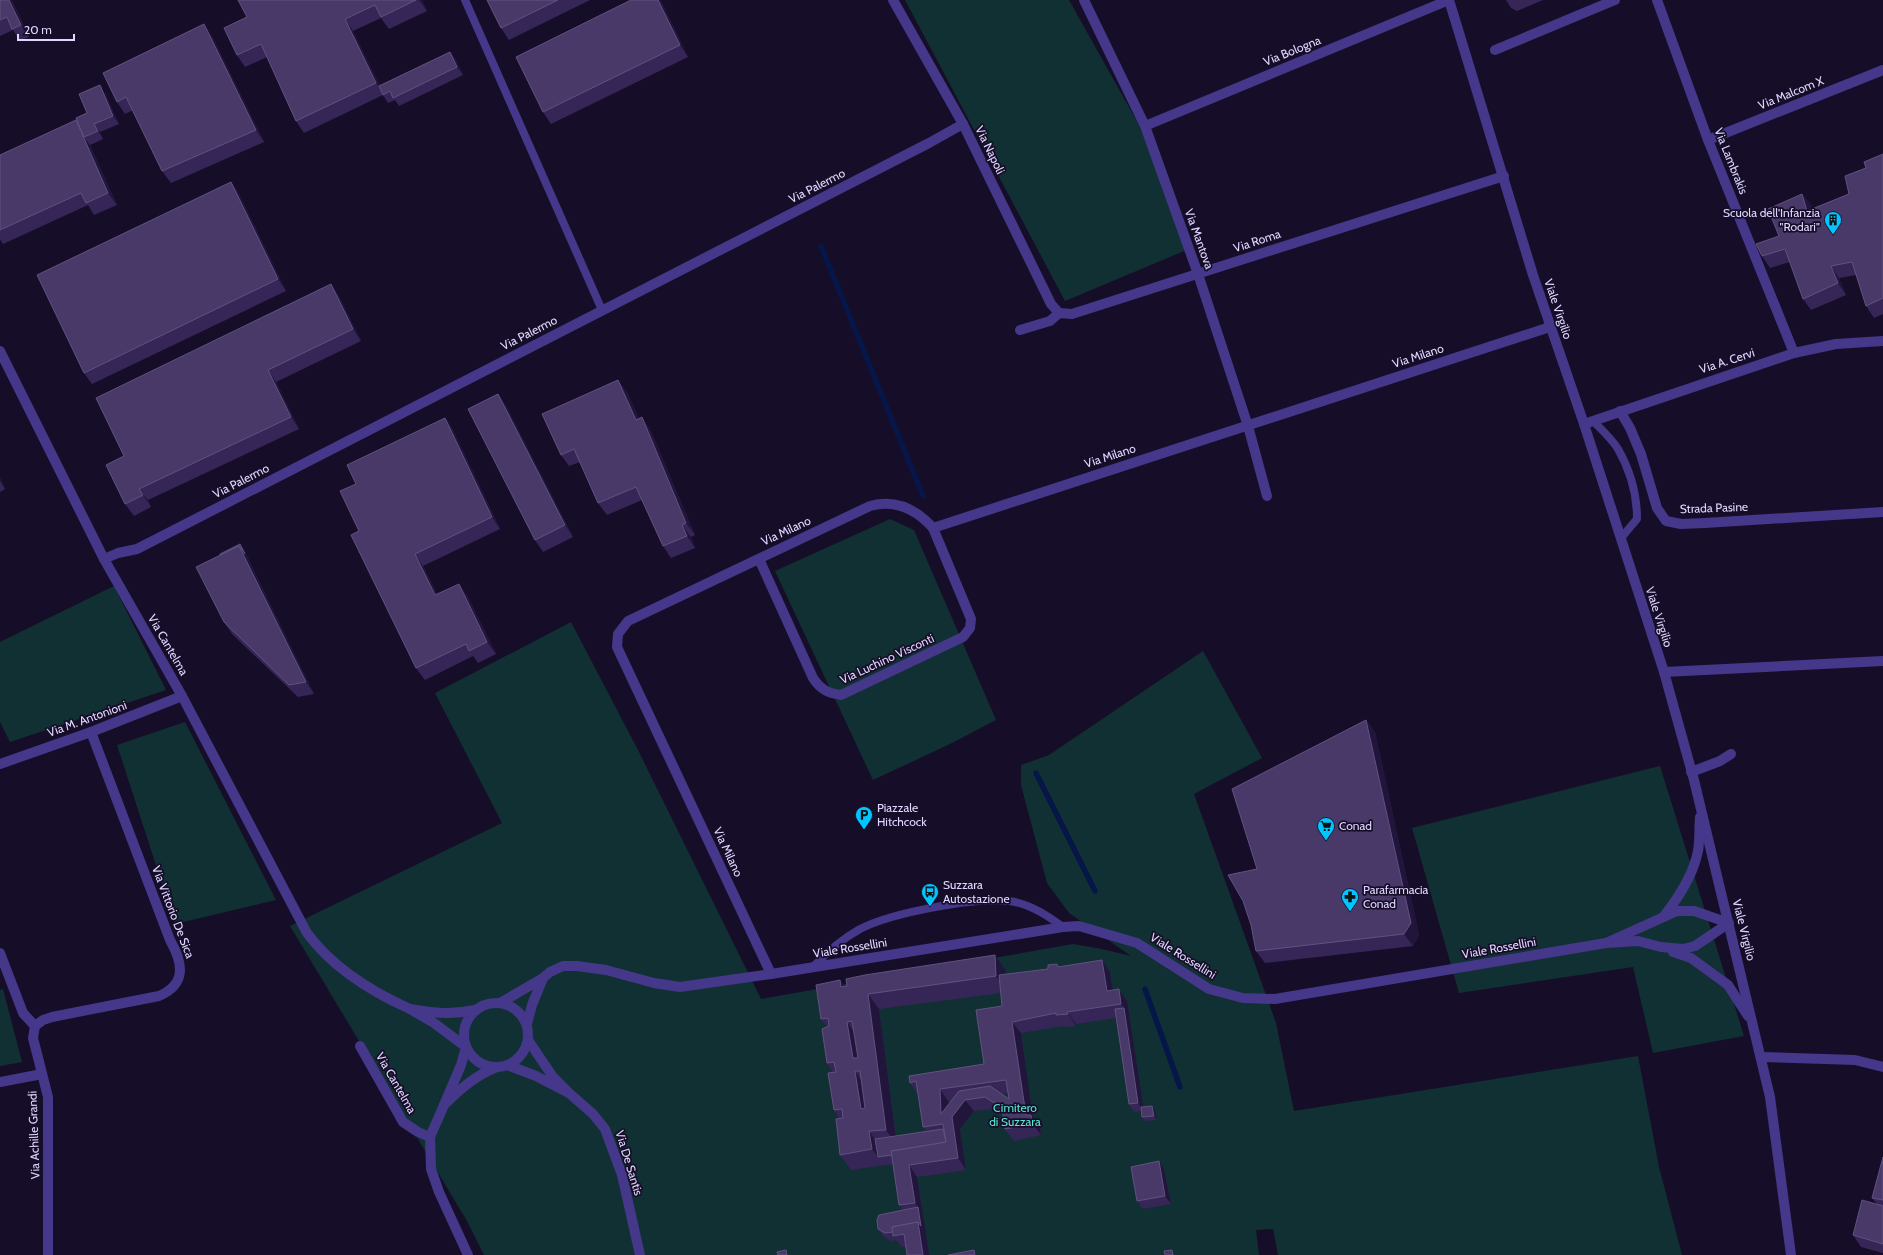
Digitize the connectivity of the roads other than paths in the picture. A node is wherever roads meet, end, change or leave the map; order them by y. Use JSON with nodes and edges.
{"nodes":[{"id":1,"x":464,"y":0,"type":"edge"},
{"id":2,"x":893,"y":0,"type":"edge"},
{"id":3,"x":1084,"y":0,"type":"edge"},
{"id":4,"x":1449,"y":0,"type":"edge"},
{"id":5,"x":1614,"y":0,"type":"edge"},
{"id":6,"x":1657,"y":0,"type":"edge"},
{"id":7,"x":1495,"y":50,"type":"dead end"},
{"id":8,"x":1883,"y":70,"type":"edge"},
{"id":9,"x":963,"y":124,"type":"junction"},
{"id":10,"x":1145,"y":126,"type":"junction"},
{"id":11,"x":1708,"y":140,"type":"junction"},
{"id":12,"x":1504,"y":176,"type":"junction"},
{"id":13,"x":1198,"y":274,"type":"junction"},
{"id":14,"x":602,"y":310,"type":"junction"},
{"id":15,"x":1059,"y":313,"type":"junction"},
{"id":16,"x":1550,"y":327,"type":"junction"},
{"id":17,"x":1020,"y":330,"type":"dead end"},
{"id":18,"x":1883,"y":341,"type":"edge"},
{"id":19,"x":0,"y":351,"type":"edge"},
{"id":20,"x":1794,"y":353,"type":"junction"},
{"id":21,"x":1620,"y":411,"type":"junction"},
{"id":22,"x":1589,"y":422,"type":"junction"},
{"id":23,"x":1248,"y":426,"type":"junction"},
{"id":24,"x":1267,"y":496,"type":"dead end"},
{"id":25,"x":1883,"y":512,"type":"edge"},
{"id":26,"x":933,"y":528,"type":"junction"},
{"id":27,"x":1621,"y":538,"type":"junction"},
{"id":28,"x":104,"y":559,"type":"junction"},
{"id":29,"x":759,"y":559,"type":"junction"},
{"id":30,"x":1883,"y":661,"type":"edge"},
{"id":31,"x":1664,"y":672,"type":"junction"},
{"id":32,"x":182,"y":696,"type":"junction"},
{"id":33,"x":91,"y":732,"type":"junction"},
{"id":34,"x":1731,"y":754,"type":"dead end"},
{"id":35,"x":0,"y":764,"type":"edge"},
{"id":36,"x":1691,"y":772,"type":"junction"},
{"id":37,"x":1700,"y":805,"type":"junction"},
{"id":38,"x":1662,"y":918,"type":"junction"},
{"id":39,"x":1729,"y":923,"type":"junction"},
{"id":40,"x":1063,"y":927,"type":"junction"},
{"id":41,"x":1606,"y":943,"type":"junction"},
{"id":42,"x":1661,"y":947,"type":"junction"},
{"id":43,"x":0,"y":953,"type":"edge"},
{"id":44,"x":814,"y":967,"type":"junction"},
{"id":45,"x":770,"y":974,"type":"junction"},
{"id":46,"x":543,"y":978,"type":"junction"},
{"id":47,"x":500,"y":1003,"type":"junction"},
{"id":48,"x":410,"y":1009,"type":"junction"},
{"id":49,"x":475,"y":1010,"type":"junction"},
{"id":50,"x":1753,"y":1022,"type":"junction"},
{"id":51,"x":527,"y":1024,"type":"junction"},
{"id":52,"x":35,"y":1026,"type":"junction"},
{"id":53,"x":528,"y":1040,"type":"junction"},
{"id":54,"x":360,"y":1046,"type":"dead end"},
{"id":55,"x":466,"y":1047,"type":"junction"},
{"id":56,"x":1762,"y":1058,"type":"junction"},
{"id":57,"x":502,"y":1066,"type":"junction"},
{"id":58,"x":1883,"y":1067,"type":"edge"},
{"id":59,"x":42,"y":1074,"type":"junction"},
{"id":60,"x":0,"y":1082,"type":"edge"},
{"id":61,"x":569,"y":1093,"type":"junction"},
{"id":62,"x":444,"y":1105,"type":"junction"},
{"id":63,"x":430,"y":1137,"type":"junction"},
{"id":64,"x":48,"y":1255,"type":"edge"},
{"id":65,"x":468,"y":1255,"type":"edge"},
{"id":66,"x":640,"y":1255,"type":"edge"},
{"id":67,"x":1791,"y":1255,"type":"edge"}],
"edges":[{"from":1,"to":14,"type":"lane"},
{"from":2,"to":9,"type":"street","name":"Via Napoli"},
{"from":3,"to":10,"type":"street","name":"Via Mantova"},
{"from":4,"to":10,"type":"street","name":"Via Bologna"},
{"from":4,"to":12,"type":"street","name":"Viale Virgilio"},
{"from":5,"to":7,"type":"street"},
{"from":6,"to":11,"type":"street","name":"Via Lambrakis"},
{"from":8,"to":11,"type":"street","name":"Via Malcom X"},
{"from":9,"to":14,"type":"street","name":"Via Palermo"},
{"from":9,"to":15,"type":"street","name":"Via Napoli"},
{"from":10,"to":13,"type":"street","name":"Via Mantova"},
{"from":11,"to":20,"type":"street","name":"Via Lambrakis"},
{"from":12,"to":13,"type":"street","name":"Via Roma"},
{"from":12,"to":16,"type":"street","name":"Viale Virgilio"},
{"from":13,"to":15,"type":"street","name":"Via Roma"},
{"from":13,"to":23,"type":"street","name":"Via Mantova"},
{"from":14,"to":28,"type":"street","name":"Via Palermo"},
{"from":15,"to":17,"type":"street","name":"Via Roma"},
{"from":16,"to":22,"type":"street","name":"Viale Virgilio"},
{"from":16,"to":23,"type":"street","name":"Via Milano"},
{"from":18,"to":20,"type":"street","name":"Via A. Cervi"},
{"from":19,"to":28,"type":"street","name":"Via Cantelma"},
{"from":20,"to":21,"type":"street","name":"Via A. Cervi"},
{"from":21,"to":22,"type":"street","name":"Via A. Cervi"},
{"from":21,"to":25,"type":"street","name":"Strada Pasine"},
{"from":22,"to":27,"type":"street","name":"Viale Virgilio"},
{"from":22,"to":27,"type":"lane"},
{"from":23,"to":24,"type":"street","name":"Via Mantova"},
{"from":23,"to":26,"type":"street","name":"Via Milano"},
{"from":26,"to":29,"type":"street","name":"Via Milano"},
{"from":26,"to":29,"type":"street","name":"Via Luchino Visconti"},
{"from":27,"to":31,"type":"street","name":"Viale Virgilio"},
{"from":28,"to":32,"type":"street","name":"Via Cantelma"},
{"from":29,"to":45,"type":"street","name":"Via Milano"},
{"from":30,"to":31,"type":"street"},
{"from":31,"to":36,"type":"street","name":"Viale Virgilio"},
{"from":32,"to":33,"type":"street","name":"Via M. Antonioni"},
{"from":32,"to":48,"type":"street","name":"Via Cantelma"},
{"from":33,"to":35,"type":"street","name":"Via M. Antonioni"},
{"from":33,"to":52,"type":"street","name":"Via Vittorio De Sica"},
{"from":34,"to":36,"type":"street"},
{"from":36,"to":37,"type":"street","name":"Viale Virgilio"},
{"from":37,"to":38,"type":"street"},
{"from":37,"to":39,"type":"street","name":"Viale Virgilio"},
{"from":38,"to":39,"type":"street"},
{"from":38,"to":41,"type":"street"},
{"from":39,"to":42,"type":"street"},
{"from":39,"to":50,"type":"street","name":"Viale Virgilio"},
{"from":40,"to":41,"type":"street","name":"Viale Rossellini"},
{"from":40,"to":44,"type":"street","name":"Viale Rossellini"},
{"from":40,"to":44,"type":"lane"},
{"from":41,"to":42,"type":"street"},
{"from":42,"to":50,"type":"street"},
{"from":43,"to":52,"type":"street"},
{"from":44,"to":45,"type":"street","name":"Viale Rossellini"},
{"from":45,"to":46,"type":"street"},
{"from":46,"to":47,"type":"street"},
{"from":46,"to":51,"type":"street"},
{"from":47,"to":49,"type":"street"},
{"from":47,"to":51,"type":"street"},
{"from":48,"to":49,"type":"street"},
{"from":48,"to":55,"type":"street","name":"Via Cantelma"},
{"from":49,"to":55,"type":"street"},
{"from":50,"to":56,"type":"street","name":"Viale Virgilio"},
{"from":51,"to":53,"type":"street"},
{"from":52,"to":59,"type":"street","name":"Via Achille Grandi"},
{"from":53,"to":57,"type":"street"},
{"from":53,"to":61,"type":"street"},
{"from":54,"to":63,"type":"street","name":"Via Cantelma"},
{"from":55,"to":57,"type":"street"},
{"from":55,"to":62,"type":"street"},
{"from":56,"to":58,"type":"street"},
{"from":56,"to":67,"type":"street","name":"Viale Virgilio"},
{"from":57,"to":61,"type":"street"},
{"from":57,"to":62,"type":"street"},
{"from":59,"to":60,"type":"street"},
{"from":59,"to":64,"type":"street","name":"Via Achille Grandi"},
{"from":61,"to":66,"type":"street","name":"Via De Santis"},
{"from":62,"to":63,"type":"street"},
{"from":63,"to":65,"type":"street"}]}
